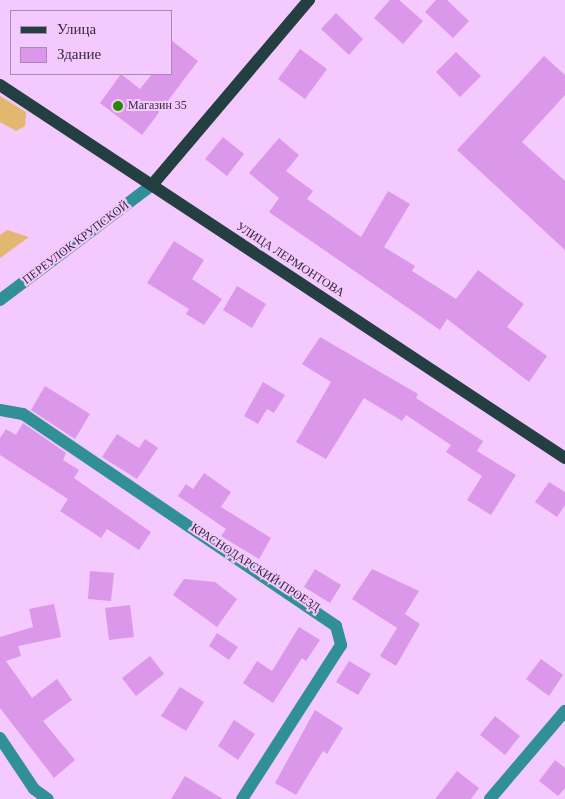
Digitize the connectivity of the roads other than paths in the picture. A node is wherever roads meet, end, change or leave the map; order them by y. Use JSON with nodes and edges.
{"nodes":[{"id":1,"x":309,"y":0,"type":"edge"},
{"id":2,"x":0,"y":85,"type":"edge"},
{"id":3,"x":152,"y":185,"type":"junction"},
{"id":4,"x":0,"y":300,"type":"edge"},
{"id":5,"x":0,"y":410,"type":"edge"},
{"id":6,"x":565,"y":458,"type":"edge"},
{"id":7,"x":565,"y":711,"type":"edge"},
{"id":8,"x":0,"y":738,"type":"edge"},
{"id":9,"x":48,"y":799,"type":"edge"},
{"id":10,"x":242,"y":799,"type":"edge"},
{"id":11,"x":490,"y":799,"type":"edge"}],
"edges":[{"from":1,"to":3,"type":"main road"},
{"from":2,"to":3,"type":"main road","name":"УЛИЦА ЛЕРМОНТОВА"},
{"from":3,"to":4,"type":"street","name":"ПЕРЕУЛОК КРУПСКОЙ"},
{"from":3,"to":6,"type":"main road","name":"УЛИЦА ЛЕРМОНТОВА"},
{"from":5,"to":10,"type":"street","name":"КРАСНОДАРСКИЙ ПРОЕЗД"},
{"from":7,"to":11,"type":"street"},
{"from":8,"to":9,"type":"street"}]}
